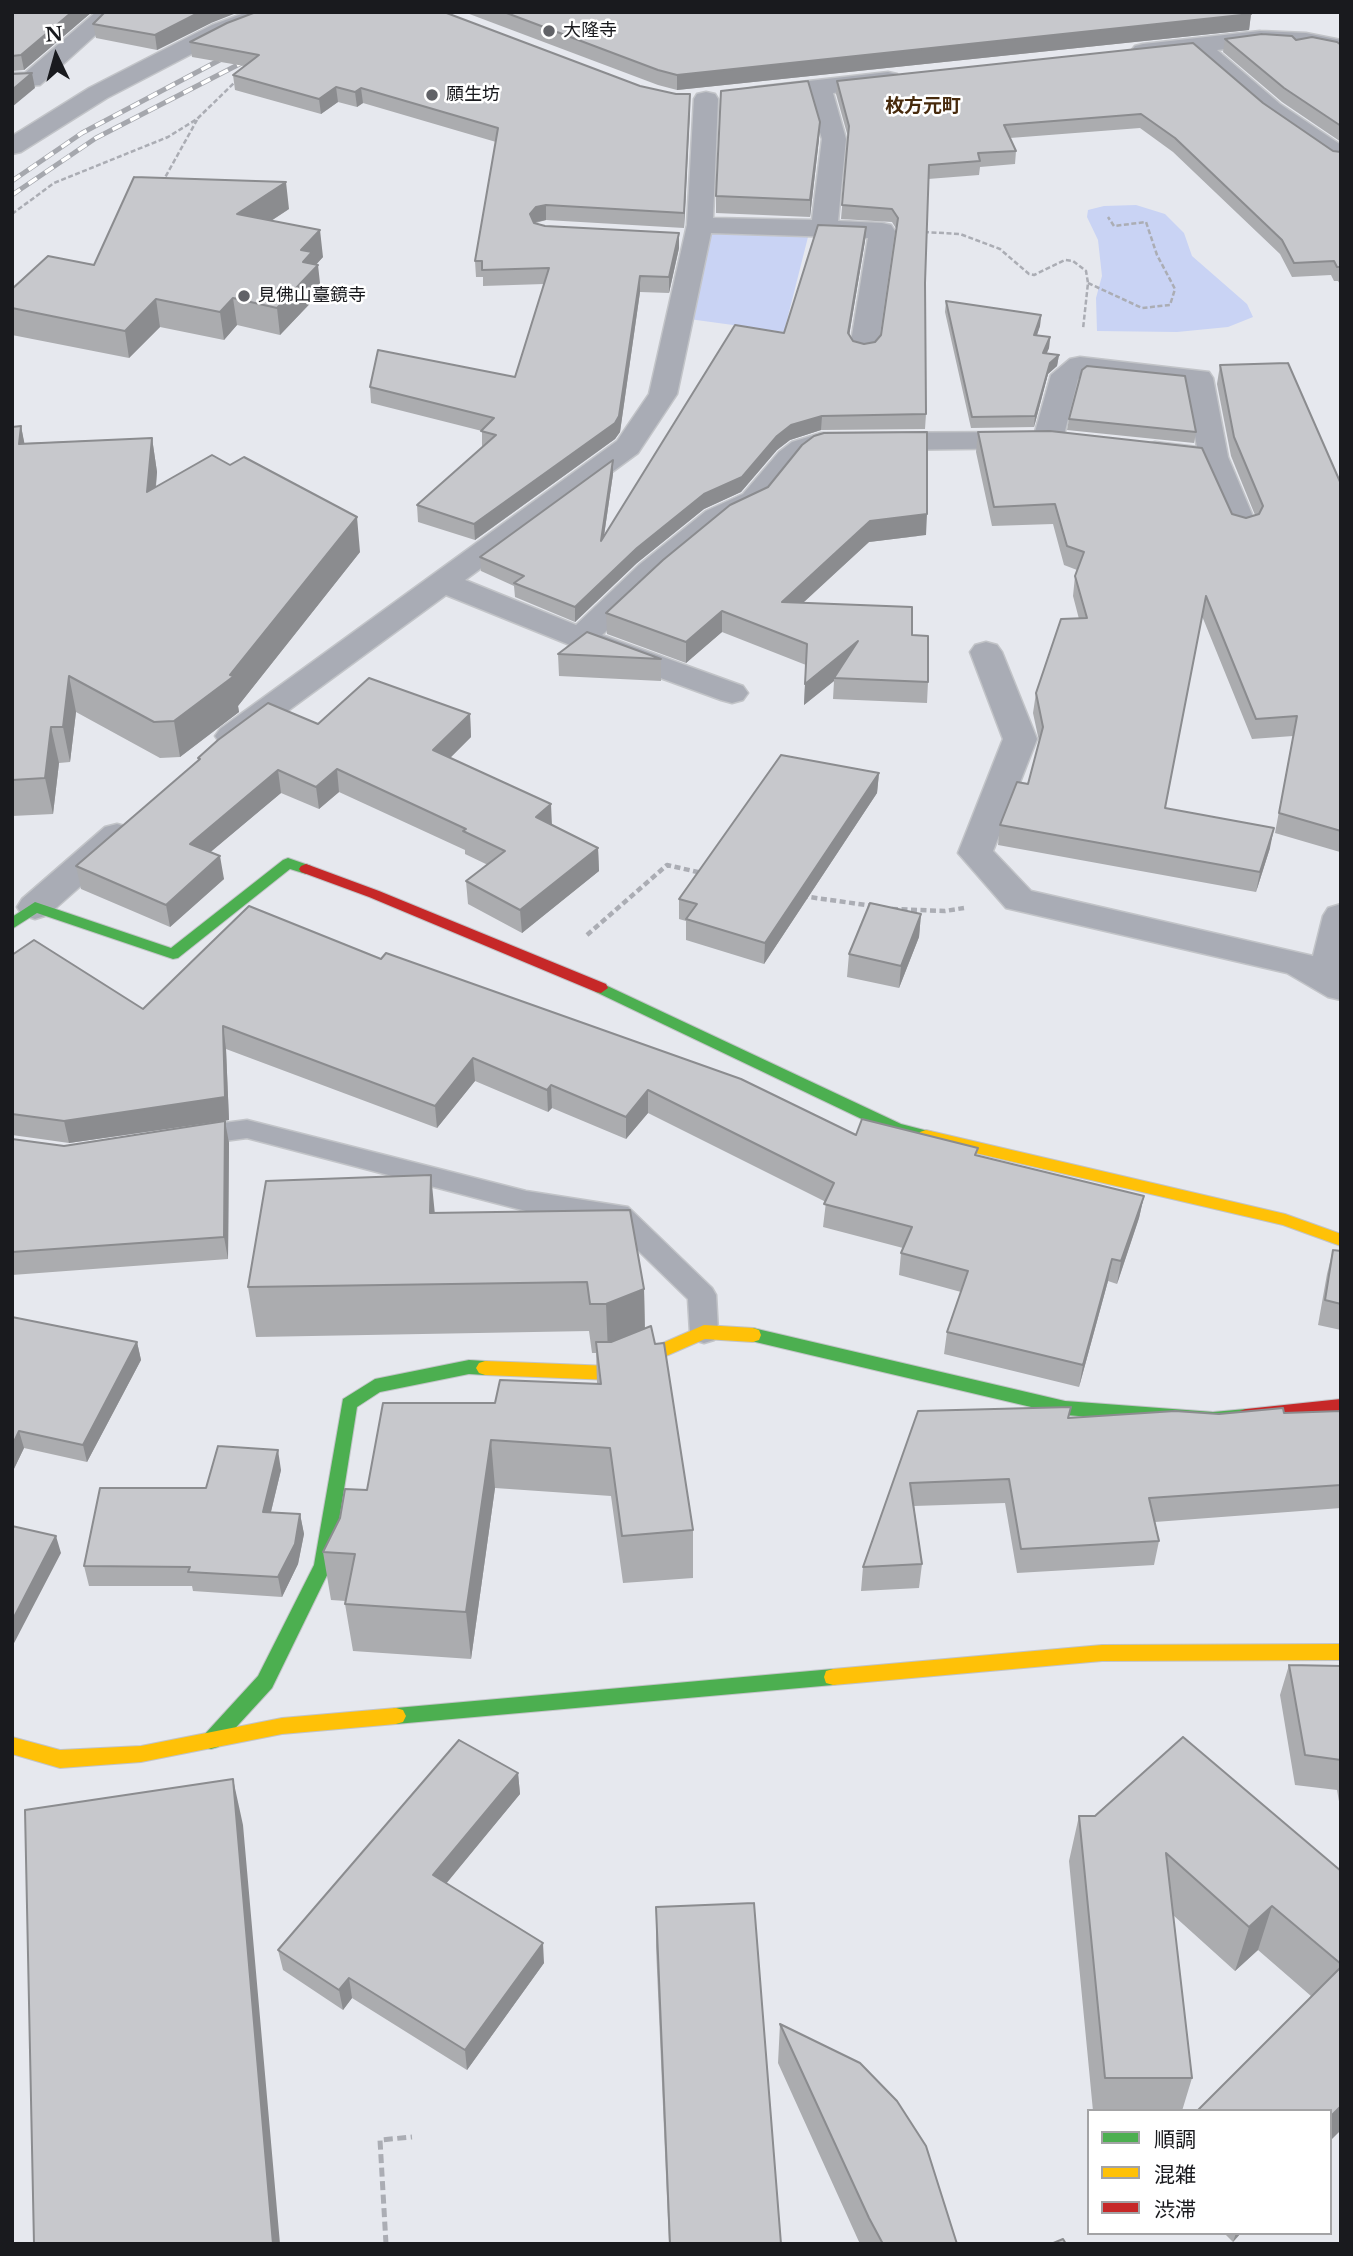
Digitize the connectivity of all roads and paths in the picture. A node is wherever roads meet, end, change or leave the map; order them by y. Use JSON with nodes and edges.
{"nodes":[{"id":1,"x":110,"y":12,"type":"edge"},
{"id":2,"x":269,"y":12,"type":"edge"},
{"id":3,"x":1197,"y":45,"type":"junction"},
{"id":4,"x":1341,"y":47,"type":"edge"},
{"id":5,"x":1117,"y":54,"type":"edge"},
{"id":6,"x":914,"y":76,"type":"edge"},
{"id":7,"x":12,"y":80,"type":"edge"},
{"id":8,"x":237,"y":80,"type":"edge"},
{"id":9,"x":819,"y":87,"type":"junction"},
{"id":10,"x":197,"y":119,"type":"junction"},
{"id":11,"x":12,"y":147,"type":"edge"},
{"id":12,"x":1341,"y":157,"type":"edge"},
{"id":13,"x":159,"y":189,"type":"edge"},
{"id":14,"x":12,"y":214,"type":"edge"},
{"id":15,"x":1108,"y":217,"type":"dead end"},
{"id":16,"x":824,"y":229,"type":"junction"},
{"id":17,"x":882,"y":232,"type":"junction"},
{"id":18,"x":689,"y":234,"type":"junction"},
{"id":19,"x":1088,"y":283,"type":"junction"},
{"id":20,"x":864,"y":348,"type":"edge"},
{"id":21,"x":1080,"y":365,"type":"junction"},
{"id":22,"x":1123,"y":447,"type":"edge"},
{"id":23,"x":1213,"y":457,"type":"junction"},
{"id":24,"x":1242,"y":526,"type":"edge"},
{"id":25,"x":442,"y":582,"type":"junction"},
{"id":26,"x":581,"y":638,"type":"junction"},
{"id":27,"x":986,"y":652,"type":"dead end"},
{"id":28,"x":732,"y":693,"type":"dead end"},
{"id":29,"x":208,"y":754,"type":"edge"},
{"id":30,"x":137,"y":817,"type":"edge"},
{"id":31,"x":705,"y":874,"type":"edge"},
{"id":32,"x":795,"y":894,"type":"edge"},
{"id":33,"x":1019,"y":900,"type":"junction"},
{"id":34,"x":876,"y":906,"type":"edge"},
{"id":35,"x":890,"y":908,"type":"edge"},
{"id":36,"x":24,"y":916,"type":"edge"},
{"id":37,"x":1341,"y":916,"type":"edge"},
{"id":38,"x":550,"y":968,"type":"junction"},
{"id":39,"x":1333,"y":984,"type":"edge"},
{"id":40,"x":168,"y":1139,"type":"edge"},
{"id":41,"x":1341,"y":1240,"type":"edge"},
{"id":42,"x":704,"y":1332,"type":"junction"},
{"id":43,"x":1341,"y":1406,"type":"edge"},
{"id":44,"x":1341,"y":1652,"type":"edge"},
{"id":45,"x":211,"y":1741,"type":"junction"},
{"id":46,"x":12,"y":1745,"type":"edge"},
{"id":47,"x":412,"y":2137,"type":"dead end"},
{"id":48,"x":386,"y":2244,"type":"edge"}],
"edges":[{"from":1,"to":7,"type":"street"},
{"from":2,"to":11,"type":"street"},
{"from":3,"to":4,"type":"street"},
{"from":3,"to":5,"type":"street"},
{"from":3,"to":12,"type":"street"},
{"from":6,"to":9,"type":"street"},
{"from":8,"to":10,"type":"path"},
{"from":9,"to":16,"type":"street"},
{"from":9,"to":18,"type":"street"},
{"from":10,"to":13,"type":"path"},
{"from":10,"to":14,"type":"path"},
{"from":15,"to":19,"type":"path"},
{"from":16,"to":17,"type":"street"},
{"from":16,"to":18,"type":"street"},
{"from":17,"to":19,"type":"path"},
{"from":17,"to":20,"type":"street"},
{"from":18,"to":25,"type":"street"},
{"from":19,"to":21,"type":"path"},
{"from":21,"to":23,"type":"street"},
{"from":21,"to":26,"type":"street"},
{"from":22,"to":23,"type":"street"},
{"from":23,"to":24,"type":"street"},
{"from":25,"to":26,"type":"street"},
{"from":25,"to":29,"type":"street"},
{"from":26,"to":28,"type":"street"},
{"from":27,"to":33,"type":"street"},
{"from":30,"to":36,"type":"street"},
{"from":31,"to":38,"type":"path"},
{"from":32,"to":34,"type":"path"},
{"from":33,"to":35,"type":"path"},
{"from":33,"to":39,"type":"street"},
{"from":36,"to":38,"type":"street"},
{"from":37,"to":39,"type":"street"},
{"from":38,"to":41,"type":"street"},
{"from":40,"to":42,"type":"lane"},
{"from":42,"to":43,"type":"street"},
{"from":42,"to":45,"type":"street"},
{"from":44,"to":45,"type":"street"},
{"from":45,"to":46,"type":"street"},
{"from":47,"to":48,"type":"path"}]}
